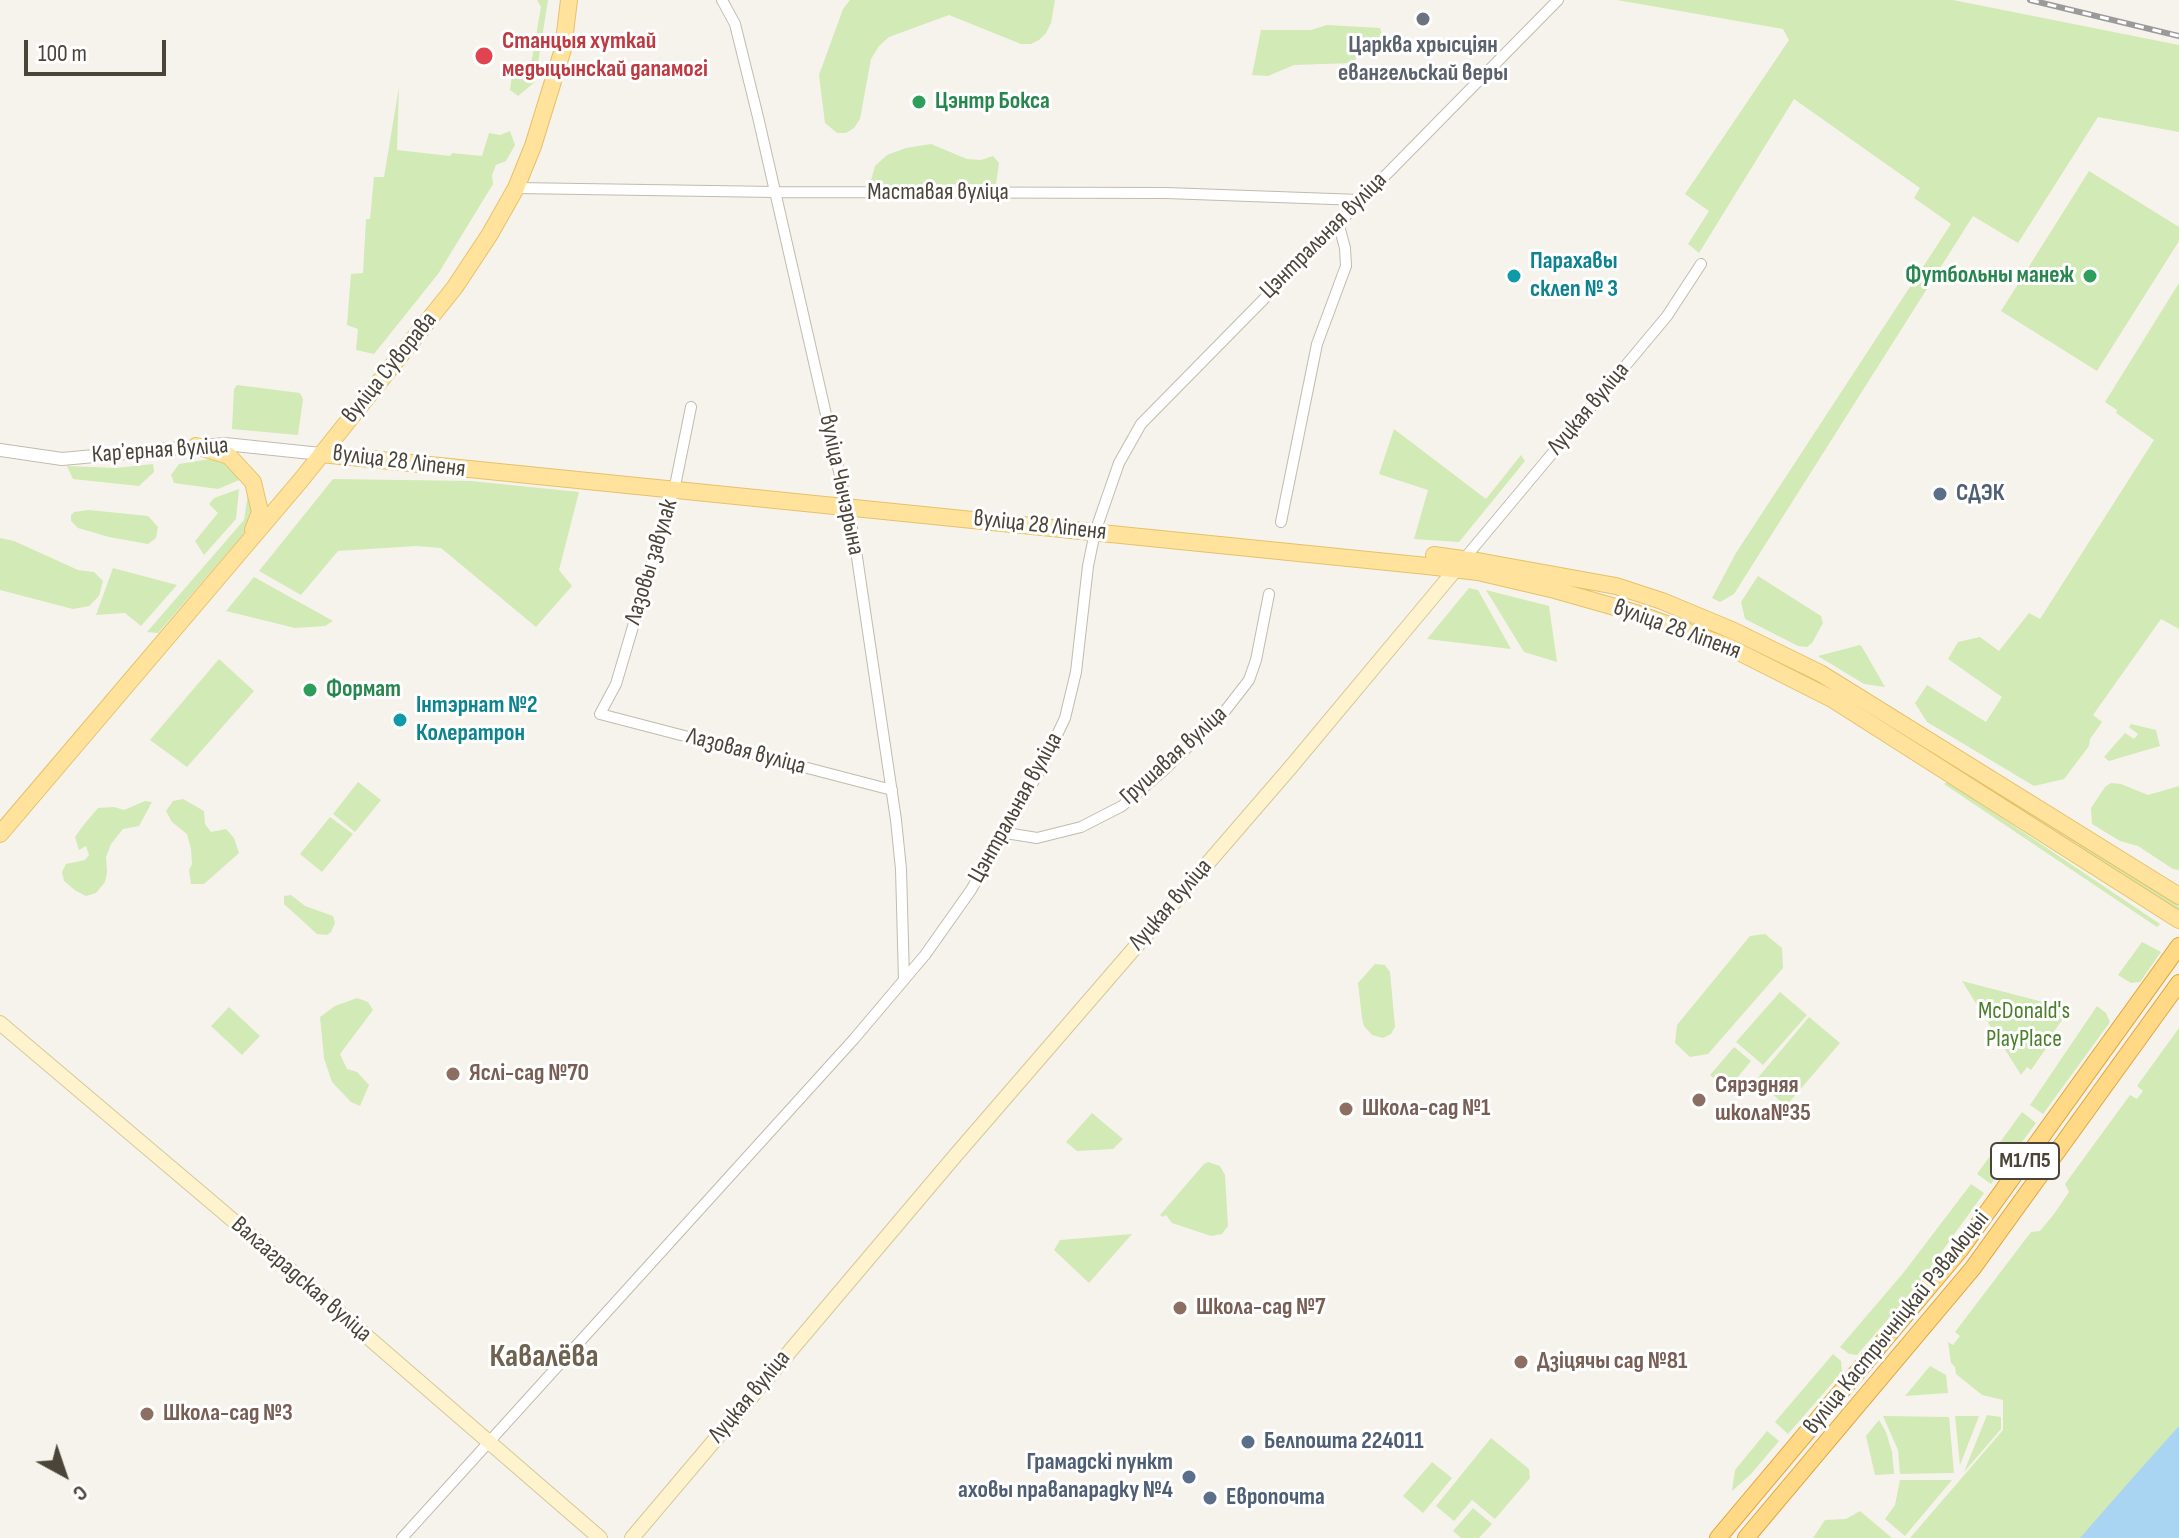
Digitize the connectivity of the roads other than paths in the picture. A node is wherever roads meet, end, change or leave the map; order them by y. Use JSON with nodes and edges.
{"nodes":[{"id":1,"x":569,"y":0,"type":"edge"},
{"id":2,"x":722,"y":0,"type":"edge"},
{"id":3,"x":1558,"y":0,"type":"edge"},
{"id":4,"x":516,"y":188,"type":"junction"},
{"id":5,"x":776,"y":192,"type":"junction"},
{"id":6,"x":1360,"y":200,"type":"junction"},
{"id":7,"x":1338,"y":222,"type":"junction"},
{"id":8,"x":1701,"y":264,"type":"dead end"},
{"id":9,"x":691,"y":407,"type":"dead end"},
{"id":10,"x":196,"y":446,"type":"junction"},
{"id":11,"x":0,"y":450,"type":"edge"},
{"id":12,"x":321,"y":454,"type":"junction"},
{"id":13,"x":675,"y":486,"type":"junction"},
{"id":14,"x":846,"y":502,"type":"junction"},
{"id":15,"x":1281,"y":522,"type":"dead end"},
{"id":16,"x":1097,"y":527,"type":"junction"},
{"id":17,"x":242,"y":549,"type":"junction"},
{"id":18,"x":1460,"y":564,"type":"junction"},
{"id":19,"x":1269,"y":594,"type":"dead end"},
{"id":20,"x":1643,"y":595,"type":"junction"},
{"id":21,"x":1636,"y":613,"type":"junction"},
{"id":22,"x":600,"y":714,"type":"joint"},
{"id":23,"x":892,"y":790,"type":"junction"},
{"id":24,"x":1006,"y":833,"type":"junction"},
{"id":25,"x":0,"y":834,"type":"edge"},
{"id":26,"x":2179,"y":896,"type":"edge"},
{"id":27,"x":2179,"y":920,"type":"edge"},
{"id":28,"x":2179,"y":946,"type":"edge"},
{"id":29,"x":904,"y":980,"type":"junction"},
{"id":30,"x":2179,"y":983,"type":"edge"},
{"id":31,"x":0,"y":1023,"type":"edge"},
{"id":32,"x":1810,"y":1431,"type":"junction"},
{"id":33,"x":490,"y":1442,"type":"junction"},
{"id":34,"x":1826,"y":1444,"type":"junction"},
{"id":35,"x":1785,"y":1459,"type":"junction"},
{"id":36,"x":1802,"y":1473,"type":"junction"},
{"id":37,"x":402,"y":1538,"type":"edge"},
{"id":38,"x":600,"y":1538,"type":"edge"},
{"id":39,"x":632,"y":1538,"type":"edge"},
{"id":40,"x":1718,"y":1538,"type":"edge"},
{"id":41,"x":1746,"y":1538,"type":"edge"}],
"edges":[{"from":1,"to":4,"type":"main road","name":"вуліца Суворава"},
{"from":2,"to":5,"type":"street","name":"вуліца Чычэрына"},
{"from":3,"to":6,"type":"street","name":"Цэнтральная вуліца"},
{"from":4,"to":5,"type":"street","name":"Маставая вуліца"},
{"from":4,"to":12,"type":"main road","name":"вуліца Суворава"},
{"from":5,"to":6,"type":"street","name":"Маставая вуліца"},
{"from":5,"to":14,"type":"street","name":"вуліца Чычэрына"},
{"from":6,"to":7,"type":"street","name":"Цэнтральная вуліца"},
{"from":7,"to":15,"type":"street"},
{"from":7,"to":16,"type":"street","name":"Цэнтральная вуліца"},
{"from":8,"to":18,"type":"street","name":"Луцкая вуліца"},
{"from":9,"to":13,"type":"street","name":"Лазовы завулак"},
{"from":10,"to":11,"type":"street","name":"Карʼерная вуліца"},
{"from":10,"to":12,"type":"street","name":"Карʼерная вуліца"},
{"from":10,"to":17,"type":"main road"},
{"from":12,"to":13,"type":"main road","name":"вуліца 28 Ліпеня"},
{"from":12,"to":17,"type":"main road","name":"вуліца Суворава"},
{"from":13,"to":14,"type":"main road","name":"вуліца 28 Ліпеня"},
{"from":13,"to":22,"type":"street","name":"Лазовы завулак"},
{"from":14,"to":16,"type":"main road","name":"вуліца 28 Ліпеня"},
{"from":14,"to":23,"type":"street","name":"вуліца Чычэрына"},
{"from":16,"to":18,"type":"main road","name":"вуліца 28 Ліпеня"},
{"from":16,"to":24,"type":"street","name":"Цэнтральная вуліца"},
{"from":17,"to":25,"type":"main road","name":"вуліца Суворава"},
{"from":18,"to":20,"type":"main road","name":"вуліца 28 Ліпеня"},
{"from":18,"to":21,"type":"main road","name":"вуліца 28 Ліпеня"},
{"from":18,"to":39,"type":"main road","name":"Луцкая вуліца"},
{"from":19,"to":24,"type":"street","name":"Грушавая вуліца"},
{"from":20,"to":21,"type":"main road"},
{"from":20,"to":26,"type":"main road","name":"вуліца 28 Ліпеня"},
{"from":21,"to":27,"type":"main road","name":"вуліца 28 Ліпеня"},
{"from":22,"to":23,"type":"street","name":"Лазовая вуліца"},
{"from":23,"to":29,"type":"street","name":"вуліца Чычэрына"},
{"from":24,"to":29,"type":"street","name":"Цэнтральная вуліца"},
{"from":28,"to":32,"type":"highway","name":"вуліца Кастрычніцкай Рэвалюцыі","number":"М1/П5"},
{"from":29,"to":33,"type":"street","name":"Цэнтральная вуліца"},
{"from":30,"to":34,"type":"highway","name":"вуліца Кастрычніцкай Рэвалюцыі","number":"М1/П5"},
{"from":31,"to":33,"type":"main road","name":"Валгаградская вуліца"},
{"from":32,"to":34,"type":"highway"},
{"from":32,"to":35,"type":"highway","name":"вуліца Кастрычніцкай Рэвалюцыі","number":"М1/П5"},
{"from":33,"to":37,"type":"street","name":"Цэнтральная вуліца"},
{"from":33,"to":38,"type":"main road","name":"Валгаградская вуліца"},
{"from":34,"to":36,"type":"highway","name":"вуліца Кастрычніцкай Рэвалюцыі","number":"М1/П5"},
{"from":35,"to":36,"type":"highway"},
{"from":35,"to":40,"type":"highway","name":"вуліца Кастрычніцкай Рэвалюцыі","number":"М1/П5"},
{"from":36,"to":41,"type":"highway","name":"вуліца Кастрычніцкай Рэвалюцыі","number":"М1/П5"}]}
